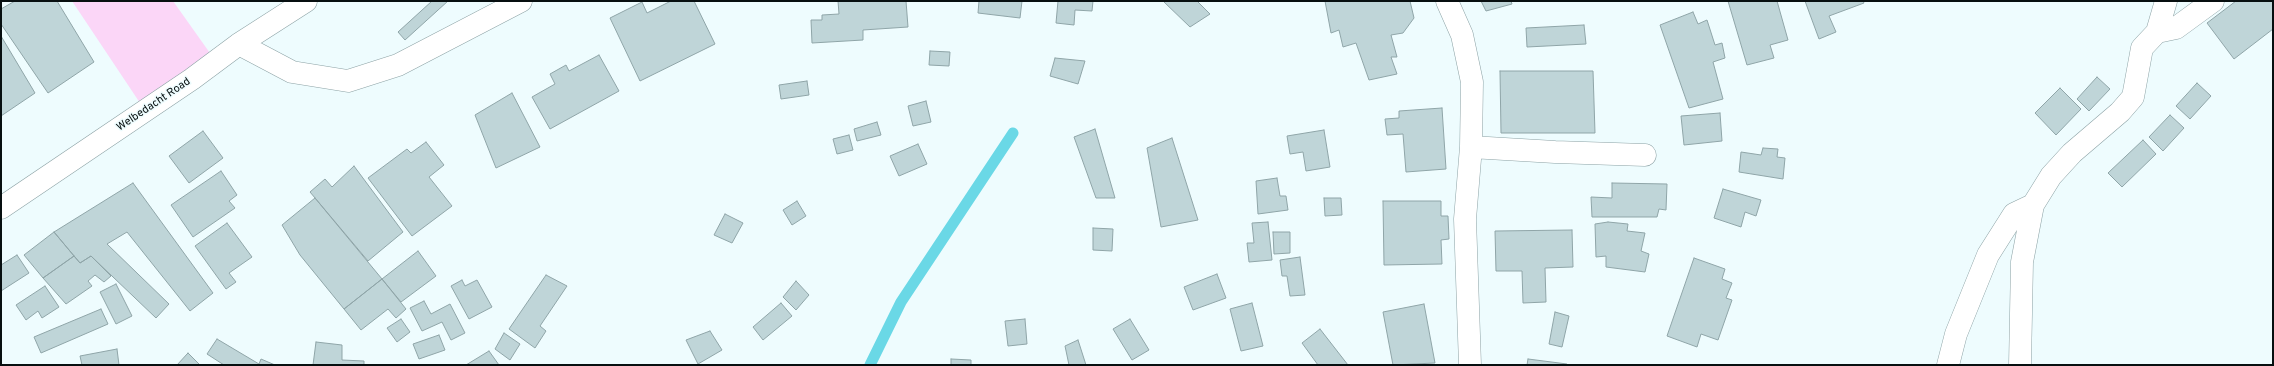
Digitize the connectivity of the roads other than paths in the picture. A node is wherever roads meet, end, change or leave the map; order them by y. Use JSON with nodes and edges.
{"nodes":[{"id":1,"x":306,"y":1,"type":"edge"},
{"id":2,"x":522,"y":1,"type":"edge"},
{"id":3,"x":1447,"y":1,"type":"edge"},
{"id":4,"x":2166,"y":1,"type":"edge"},
{"id":5,"x":2213,"y":1,"type":"edge"},
{"id":6,"x":2157,"y":32,"type":"junction"},
{"id":7,"x":239,"y":44,"type":"junction"},
{"id":8,"x":1471,"y":147,"type":"junction"},
{"id":9,"x":1645,"y":155,"type":"dead end"},
{"id":10,"x":2033,"y":206,"type":"junction"},
{"id":11,"x":1,"y":208,"type":"edge"},
{"id":12,"x":1470,"y":365,"type":"edge"},
{"id":13,"x":1948,"y":365,"type":"edge"},
{"id":14,"x":2020,"y":365,"type":"edge"}],
"edges":[{"from":1,"to":7,"type":"street","name":"Welbedacht Road"},
{"from":2,"to":7,"type":"street"},
{"from":3,"to":8,"type":"street"},
{"from":4,"to":6,"type":"street"},
{"from":5,"to":6,"type":"street"},
{"from":6,"to":10,"type":"street"},
{"from":7,"to":11,"type":"street","name":"Welbedacht Road"},
{"from":8,"to":9,"type":"street"},
{"from":8,"to":12,"type":"street"},
{"from":10,"to":13,"type":"street"},
{"from":10,"to":14,"type":"street"}]}
